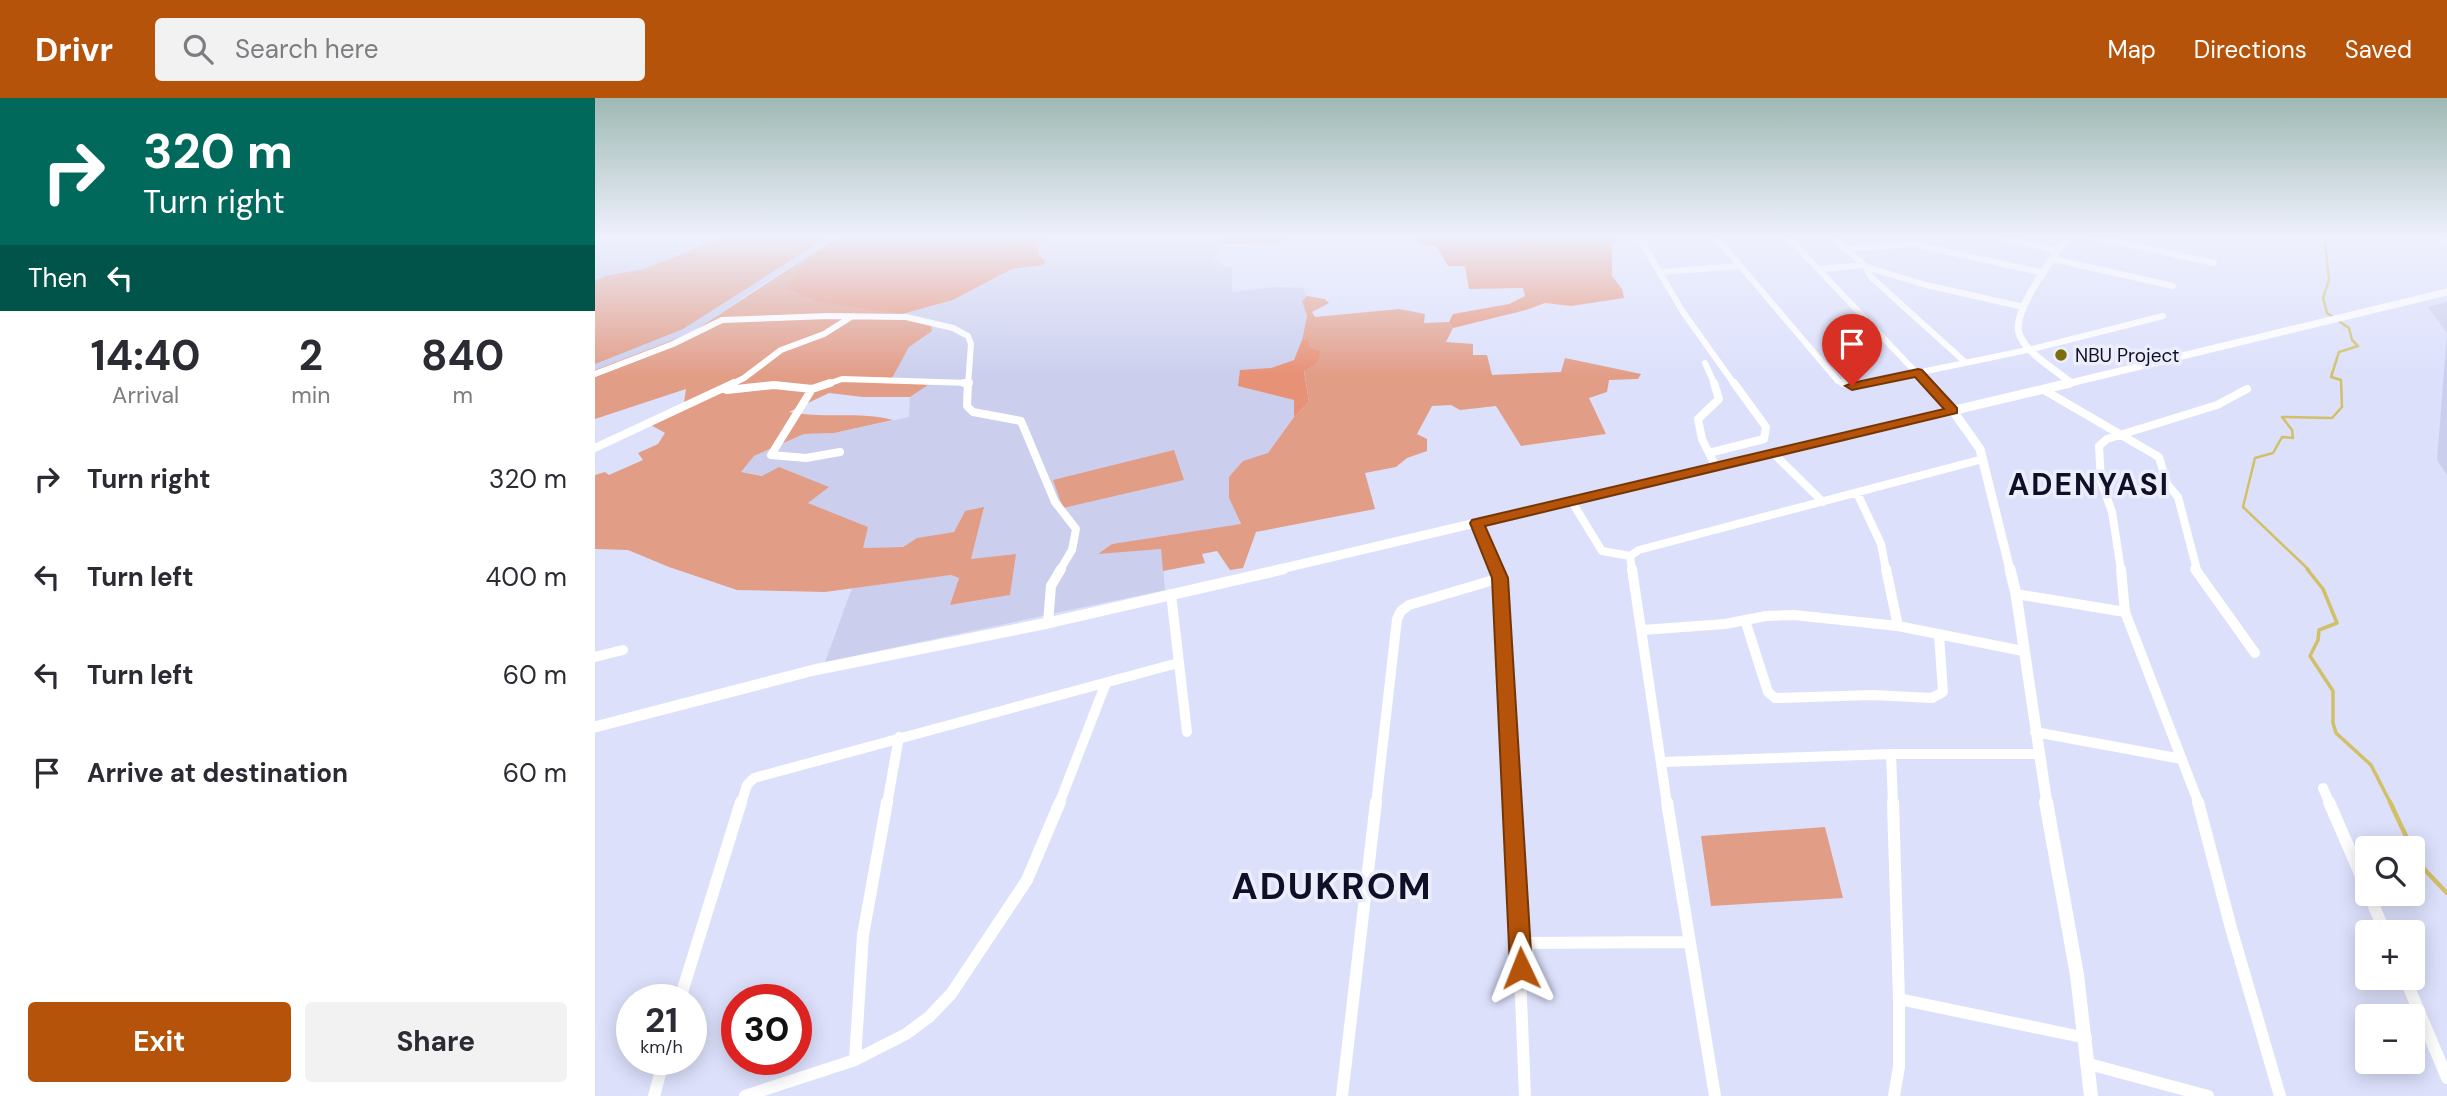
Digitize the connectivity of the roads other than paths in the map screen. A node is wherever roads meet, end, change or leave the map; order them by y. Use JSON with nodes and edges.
{"nodes":[{"id":1,"x":1667,"y":283,"type":"edge"},
{"id":2,"x":1754,"y":283,"type":"edge"},
{"id":3,"x":1832,"y":283,"type":"edge"},
{"id":4,"x":1877,"y":283,"type":"edge"},
{"id":5,"x":1918,"y":283,"type":"edge"},
{"id":6,"x":2038,"y":283,"type":"edge"},
{"id":7,"x":2160,"y":283,"type":"edge"},
{"id":8,"x":2173,"y":286,"type":"dead end"},
{"id":9,"x":2447,"y":292,"type":"edge"},
{"id":10,"x":2024,"y":307,"type":"junction"},
{"id":11,"x":852,"y":316,"type":"junction"},
{"id":12,"x":2163,"y":316,"type":"dead end"},
{"id":13,"x":2032,"y":349,"type":"junction"},
{"id":14,"x":1965,"y":362,"type":"junction"},
{"id":15,"x":1705,"y":363,"type":"dead end"},
{"id":16,"x":595,"y":373,"type":"edge"},
{"id":17,"x":1918,"y":373,"type":"junction"},
{"id":18,"x":2070,"y":382,"type":"junction"},
{"id":19,"x":968,"y":383,"type":"junction"},
{"id":20,"x":812,"y":388,"type":"junction"},
{"id":21,"x":2044,"y":390,"type":"junction"},
{"id":22,"x":2247,"y":390,"type":"dead end"},
{"id":23,"x":716,"y":391,"type":"junction"},
{"id":24,"x":1953,"y":411,"type":"junction"},
{"id":25,"x":2120,"y":435,"type":"junction"},
{"id":26,"x":595,"y":447,"type":"edge"},
{"id":27,"x":840,"y":452,"type":"dead end"},
{"id":28,"x":1709,"y":453,"type":"junction"},
{"id":29,"x":1773,"y":453,"type":"junction"},
{"id":30,"x":1983,"y":459,"type":"junction"},
{"id":31,"x":1716,"y":467,"type":"junction"},
{"id":32,"x":1857,"y":493,"type":"junction"},
{"id":33,"x":1572,"y":502,"type":"junction"},
{"id":34,"x":1823,"y":502,"type":"junction"},
{"id":35,"x":1477,"y":523,"type":"junction"},
{"id":36,"x":1630,"y":556,"type":"junction"},
{"id":37,"x":1500,"y":578,"type":"junction"},
{"id":38,"x":1171,"y":594,"type":"junction"},
{"id":39,"x":2016,"y":594,"type":"junction"},
{"id":40,"x":2125,"y":612,"type":"junction"},
{"id":41,"x":1745,"y":620,"type":"junction"},
{"id":42,"x":1048,"y":623,"type":"junction"},
{"id":43,"x":1898,"y":626,"type":"junction"},
{"id":44,"x":1642,"y":630,"type":"junction"},
{"id":45,"x":1939,"y":635,"type":"junction"},
{"id":46,"x":623,"y":650,"type":"dead end"},
{"id":47,"x":2022,"y":651,"type":"junction"},
{"id":48,"x":2255,"y":653,"type":"dead end"},
{"id":49,"x":595,"y":657,"type":"edge"},
{"id":50,"x":1178,"y":663,"type":"junction"},
{"id":51,"x":1106,"y":683,"type":"junction"},
{"id":52,"x":595,"y":727,"type":"edge"},
{"id":53,"x":1187,"y":732,"type":"dead end"},
{"id":54,"x":2035,"y":732,"type":"junction"},
{"id":55,"x":899,"y":737,"type":"junction"},
{"id":56,"x":1891,"y":754,"type":"junction"},
{"id":57,"x":2038,"y":754,"type":"junction"},
{"id":58,"x":2182,"y":759,"type":"junction"},
{"id":59,"x":1663,"y":762,"type":"junction"},
{"id":60,"x":2323,"y":788,"type":"dead end"},
{"id":61,"x":2355,"y":863,"type":"edge"},
{"id":62,"x":1688,"y":942,"type":"junction"},
{"id":63,"x":1521,"y":943,"type":"junction"},
{"id":64,"x":684,"y":984,"type":"edge"},
{"id":65,"x":2410,"y":990,"type":"edge"},
{"id":66,"x":1899,"y":999,"type":"junction"},
{"id":67,"x":2085,"y":1038,"type":"junction"},
{"id":68,"x":855,"y":1060,"type":"junction"},
{"id":69,"x":2089,"y":1064,"type":"junction"},
{"id":70,"x":660,"y":1075,"type":"edge"},
{"id":71,"x":2447,"y":1078,"type":"edge"},
{"id":72,"x":654,"y":1096,"type":"edge"},
{"id":73,"x":745,"y":1096,"type":"edge"},
{"id":74,"x":1342,"y":1096,"type":"edge"},
{"id":75,"x":1525,"y":1096,"type":"edge"},
{"id":76,"x":1715,"y":1096,"type":"edge"},
{"id":77,"x":1894,"y":1096,"type":"edge"},
{"id":78,"x":2091,"y":1096,"type":"edge"},
{"id":79,"x":2207,"y":1096,"type":"edge"},
{"id":80,"x":2280,"y":1096,"type":"edge"}],
"edges":[{"from":1,"to":28,"type":"street"},
{"from":2,"to":17,"type":"street"},
{"from":3,"to":17,"type":"street"},
{"from":4,"to":14,"type":"street"},
{"from":5,"to":10,"type":"street"},
{"from":6,"to":10,"type":"street"},
{"from":7,"to":8,"type":"street"},
{"from":9,"to":18,"type":"street"},
{"from":10,"to":13,"type":"street"},
{"from":11,"to":16,"type":"street"},
{"from":11,"to":19,"type":"street"},
{"from":11,"to":23,"type":"street"},
{"from":12,"to":13,"type":"street"},
{"from":13,"to":14,"type":"street"},
{"from":13,"to":18,"type":"street"},
{"from":14,"to":17,"type":"street"},
{"from":15,"to":28,"type":"street"},
{"from":17,"to":24,"type":"street"},
{"from":18,"to":21,"type":"street"},
{"from":19,"to":20,"type":"street"},
{"from":19,"to":42,"type":"street"},
{"from":20,"to":23,"type":"street"},
{"from":20,"to":27,"type":"street"},
{"from":21,"to":24,"type":"street"},
{"from":21,"to":25,"type":"street"},
{"from":22,"to":25,"type":"street"},
{"from":23,"to":26,"type":"street"},
{"from":24,"to":29,"type":"street"},
{"from":24,"to":30,"type":"street"},
{"from":25,"to":40,"type":"street"},
{"from":25,"to":48,"type":"street"},
{"from":28,"to":31,"type":"street"},
{"from":29,"to":31,"type":"street"},
{"from":29,"to":34,"type":"street"},
{"from":30,"to":32,"type":"street"},
{"from":30,"to":39,"type":"street"},
{"from":31,"to":33,"type":"street"},
{"from":32,"to":34,"type":"street"},
{"from":32,"to":43,"type":"street"},
{"from":33,"to":35,"type":"street"},
{"from":33,"to":36,"type":"street"},
{"from":34,"to":36,"type":"street"},
{"from":35,"to":37,"type":"street"},
{"from":35,"to":38,"type":"street"},
{"from":36,"to":44,"type":"street"},
{"from":37,"to":63,"type":"street"},
{"from":37,"to":74,"type":"street"},
{"from":38,"to":42,"type":"street"},
{"from":38,"to":50,"type":"street"},
{"from":39,"to":40,"type":"street"},
{"from":39,"to":47,"type":"street"},
{"from":40,"to":58,"type":"street"},
{"from":41,"to":43,"type":"street"},
{"from":41,"to":44,"type":"street"},
{"from":41,"to":45,"type":"street"},
{"from":42,"to":52,"type":"street"},
{"from":43,"to":45,"type":"street"},
{"from":44,"to":59,"type":"street"},
{"from":45,"to":47,"type":"street"},
{"from":46,"to":49,"type":"street"},
{"from":47,"to":54,"type":"street"},
{"from":50,"to":51,"type":"street"},
{"from":50,"to":53,"type":"street"},
{"from":51,"to":55,"type":"street"},
{"from":51,"to":68,"type":"street"},
{"from":54,"to":57,"type":"street"},
{"from":54,"to":58,"type":"street"},
{"from":55,"to":64,"type":"street"},
{"from":55,"to":68,"type":"street"},
{"from":56,"to":57,"type":"street"},
{"from":56,"to":59,"type":"street"},
{"from":56,"to":66,"type":"street"},
{"from":57,"to":67,"type":"street"},
{"from":58,"to":80,"type":"street"},
{"from":59,"to":62,"type":"street"},
{"from":60,"to":61,"type":"street"},
{"from":62,"to":63,"type":"street"},
{"from":62,"to":76,"type":"street"},
{"from":63,"to":75,"type":"street"},
{"from":65,"to":71,"type":"street"},
{"from":66,"to":67,"type":"street"},
{"from":66,"to":77,"type":"street"},
{"from":67,"to":69,"type":"street"},
{"from":68,"to":73,"type":"street"},
{"from":69,"to":78,"type":"street"},
{"from":69,"to":79,"type":"street"},
{"from":70,"to":72,"type":"street"}]}
